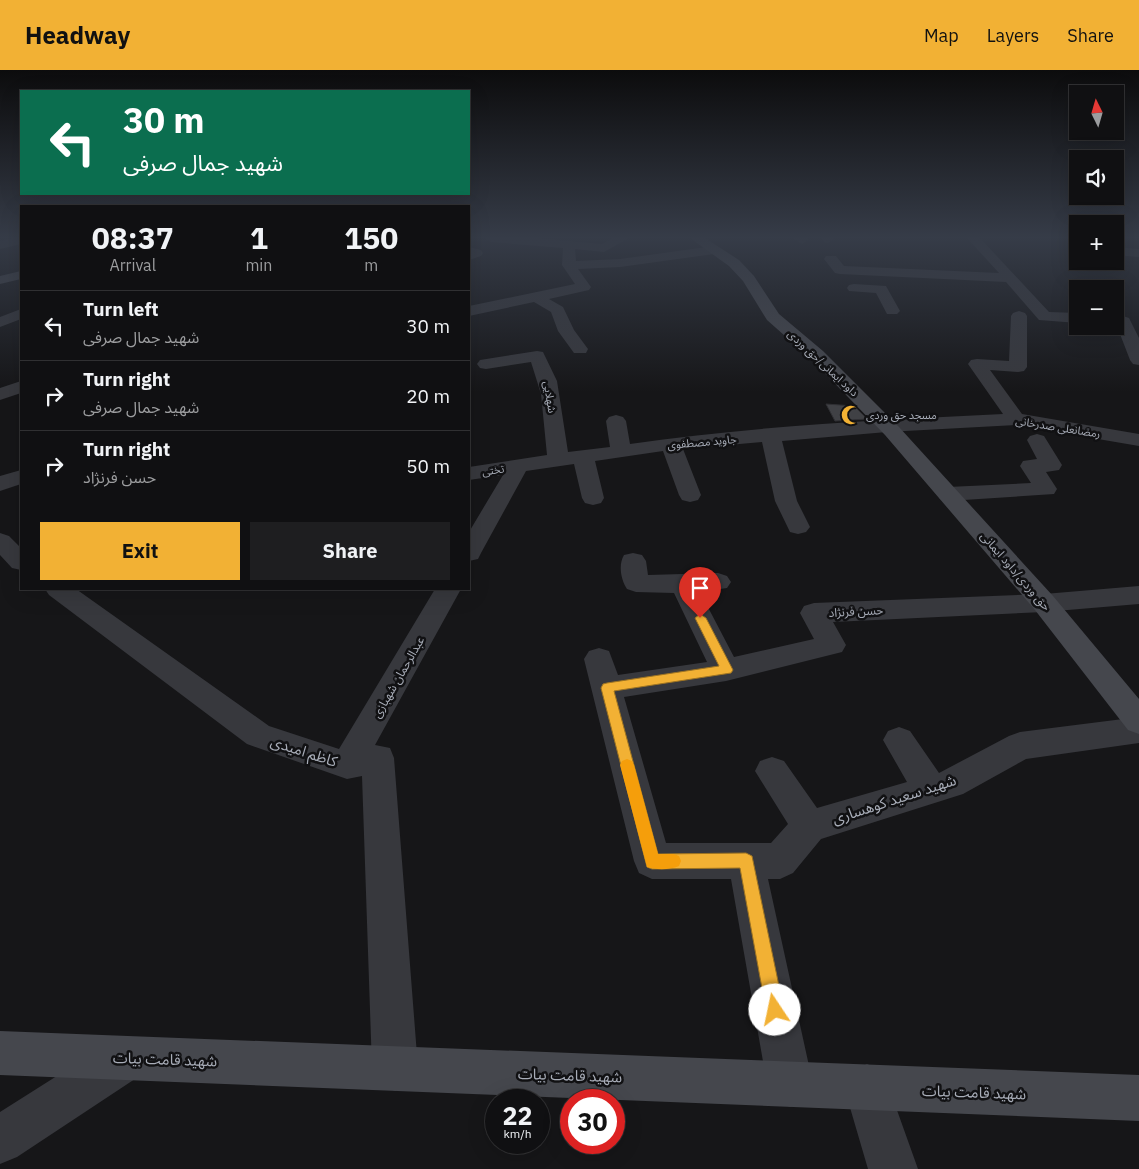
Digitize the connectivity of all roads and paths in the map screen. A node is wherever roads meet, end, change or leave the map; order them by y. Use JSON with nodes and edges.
{"nodes":[{"id":1,"x":573,"y":289,"type":"edge"},
{"id":2,"x":755,"y":289,"type":"edge"},
{"id":3,"x":881,"y":289,"type":"edge"},
{"id":4,"x":1019,"y":289,"type":"edge"},
{"id":5,"x":536,"y":297,"type":"junction"},
{"id":6,"x":470,"y":311,"type":"edge"},
{"id":7,"x":892,"y":311,"type":"dead end"},
{"id":8,"x":20,"y":314,"type":"edge"},
{"id":9,"x":1019,"y":316,"type":"dead end"},
{"id":10,"x":1069,"y":318,"type":"edge"},
{"id":11,"x":1126,"y":321,"type":"edge"},
{"id":12,"x":0,"y":322,"type":"edge"},
{"id":13,"x":580,"y":349,"type":"dead end"},
{"id":14,"x":483,"y":364,"type":"dead end"},
{"id":15,"x":1137,"y":367,"type":"edge"},
{"id":16,"x":20,"y":387,"type":"edge"},
{"id":17,"x":0,"y":394,"type":"edge"},
{"id":18,"x":1016,"y":419,"type":"junction"},
{"id":19,"x":616,"y":421,"type":"dead end"},
{"id":20,"x":887,"y":426,"type":"junction"},
{"id":21,"x":1137,"y":433,"type":"edge"},
{"id":22,"x":771,"y":436,"type":"junction"},
{"id":23,"x":1037,"y":440,"type":"dead end"},
{"id":24,"x":672,"y":444,"type":"junction"},
{"id":25,"x":621,"y":452,"type":"junction"},
{"id":26,"x":582,"y":457,"type":"junction"},
{"id":27,"x":559,"y":461,"type":"junction"},
{"id":28,"x":518,"y":467,"type":"junction"},
{"id":29,"x":470,"y":473,"type":"edge"},
{"id":30,"x":20,"y":476,"type":"edge"},
{"id":31,"x":0,"y":484,"type":"edge"},
{"id":32,"x":948,"y":494,"type":"junction"},
{"id":33,"x":690,"y":495,"type":"dead end"},
{"id":34,"x":593,"y":498,"type":"dead end"},
{"id":35,"x":798,"y":527,"type":"dead end"},
{"id":36,"x":470,"y":551,"type":"edge"},
{"id":37,"x":632,"y":561,"type":"dead end"},
{"id":38,"x":718,"y":582,"type":"dead end"},
{"id":39,"x":683,"y":584,"type":"junction"},
{"id":40,"x":59,"y":590,"type":"edge"},
{"id":41,"x":447,"y":590,"type":"edge"},
{"id":42,"x":1139,"y":595,"type":"edge"},
{"id":43,"x":1044,"y":603,"type":"junction"},
{"id":44,"x":726,"y":670,"type":"junction"},
{"id":45,"x":1139,"y":720,"type":"edge"},
{"id":46,"x":1139,"y":730,"type":"edge"},
{"id":47,"x":899,"y":740,"type":"dead end"},
{"id":48,"x":347,"y":764,"type":"junction"},
{"id":49,"x":772,"y":771,"type":"dead end"},
{"id":50,"x":931,"y":790,"type":"junction"},
{"id":51,"x":809,"y":826,"type":"junction"},
{"id":52,"x":746,"y":861,"type":"junction"},
{"id":53,"x":0,"y":1053,"type":"edge"},
{"id":54,"x":126,"y":1058,"type":"junction"},
{"id":55,"x":395,"y":1068,"type":"junction"},
{"id":56,"x":790,"y":1084,"type":"junction"},
{"id":57,"x":867,"y":1087,"type":"junction"},
{"id":58,"x":1139,"y":1098,"type":"edge"},
{"id":59,"x":0,"y":1140,"type":"edge"},
{"id":60,"x":893,"y":1169,"type":"edge"}],
"edges":[{"from":1,"to":5,"type":"street"},
{"from":2,"to":20,"type":"street","name":"داود ایمانی/حق وردی"},
{"from":3,"to":7,"type":"street"},
{"from":4,"to":10,"type":"street"},
{"from":5,"to":6,"type":"street"},
{"from":5,"to":13,"type":"street"},
{"from":8,"to":12,"type":"street"},
{"from":9,"to":18,"type":"street"},
{"from":11,"to":15,"type":"street"},
{"from":14,"to":27,"type":"street","name":"شهلایی"},
{"from":16,"to":17,"type":"street"},
{"from":18,"to":20,"type":"street","name":"رمضانعلی صدرخانی"},
{"from":18,"to":21,"type":"street","name":"رمضانعلی صدرخانی"},
{"from":19,"to":25,"type":"street"},
{"from":20,"to":22,"type":"street","name":"جاوید مصطفوی"},
{"from":20,"to":32,"type":"street","name":"حق وردی/داود ایمانی"},
{"from":22,"to":24,"type":"street","name":"جاوید مصطفوی"},
{"from":22,"to":35,"type":"street"},
{"from":23,"to":32,"type":"street"},
{"from":24,"to":25,"type":"street","name":"جاوید مصطفوی"},
{"from":24,"to":33,"type":"street"},
{"from":25,"to":26,"type":"street","name":"جاوید مصطفوی"},
{"from":26,"to":27,"type":"street","name":"جاوید مصطفوی"},
{"from":26,"to":34,"type":"street"},
{"from":27,"to":28,"type":"street","name":"جاوید مصطفوی"},
{"from":28,"to":29,"type":"street","name":"تختی"},
{"from":28,"to":36,"type":"street"},
{"from":30,"to":31,"type":"street"},
{"from":32,"to":43,"type":"street","name":"حق وردی/داود ایمانی"},
{"from":37,"to":39,"type":"street"},
{"from":38,"to":39,"type":"street"},
{"from":39,"to":44,"type":"street"},
{"from":40,"to":48,"type":"street","name":"کاظم امیدی"},
{"from":41,"to":48,"type":"street","name":"عبدالرحمان شهبازی"},
{"from":42,"to":43,"type":"street"},
{"from":43,"to":44,"type":"street","name":"حسن فرنژاد"},
{"from":43,"to":45,"type":"street","name":"حق وردی/داود ایمانی"},
{"from":44,"to":52,"type":"street","name":"حسن فرنژاد"},
{"from":46,"to":50,"type":"street","name":"شهید سعید کوهساری"},
{"from":47,"to":50,"type":"street"},
{"from":48,"to":55,"type":"street","name":"کاظم امیدی"},
{"from":49,"to":51,"type":"street"},
{"from":50,"to":51,"type":"street","name":"شهید سعید کوهساری"},
{"from":51,"to":52,"type":"street"},
{"from":52,"to":56,"type":"street"},
{"from":53,"to":54,"type":"street","name":"شهید قامت بیات"},
{"from":54,"to":55,"type":"street","name":"شهید قامت بیات"},
{"from":54,"to":59,"type":"street"},
{"from":55,"to":56,"type":"street","name":"شهید قامت بیات"},
{"from":56,"to":57,"type":"street","name":"شهید قامت بیات"},
{"from":57,"to":58,"type":"street","name":"شهید قامت بیات"},
{"from":57,"to":60,"type":"street"}]}
